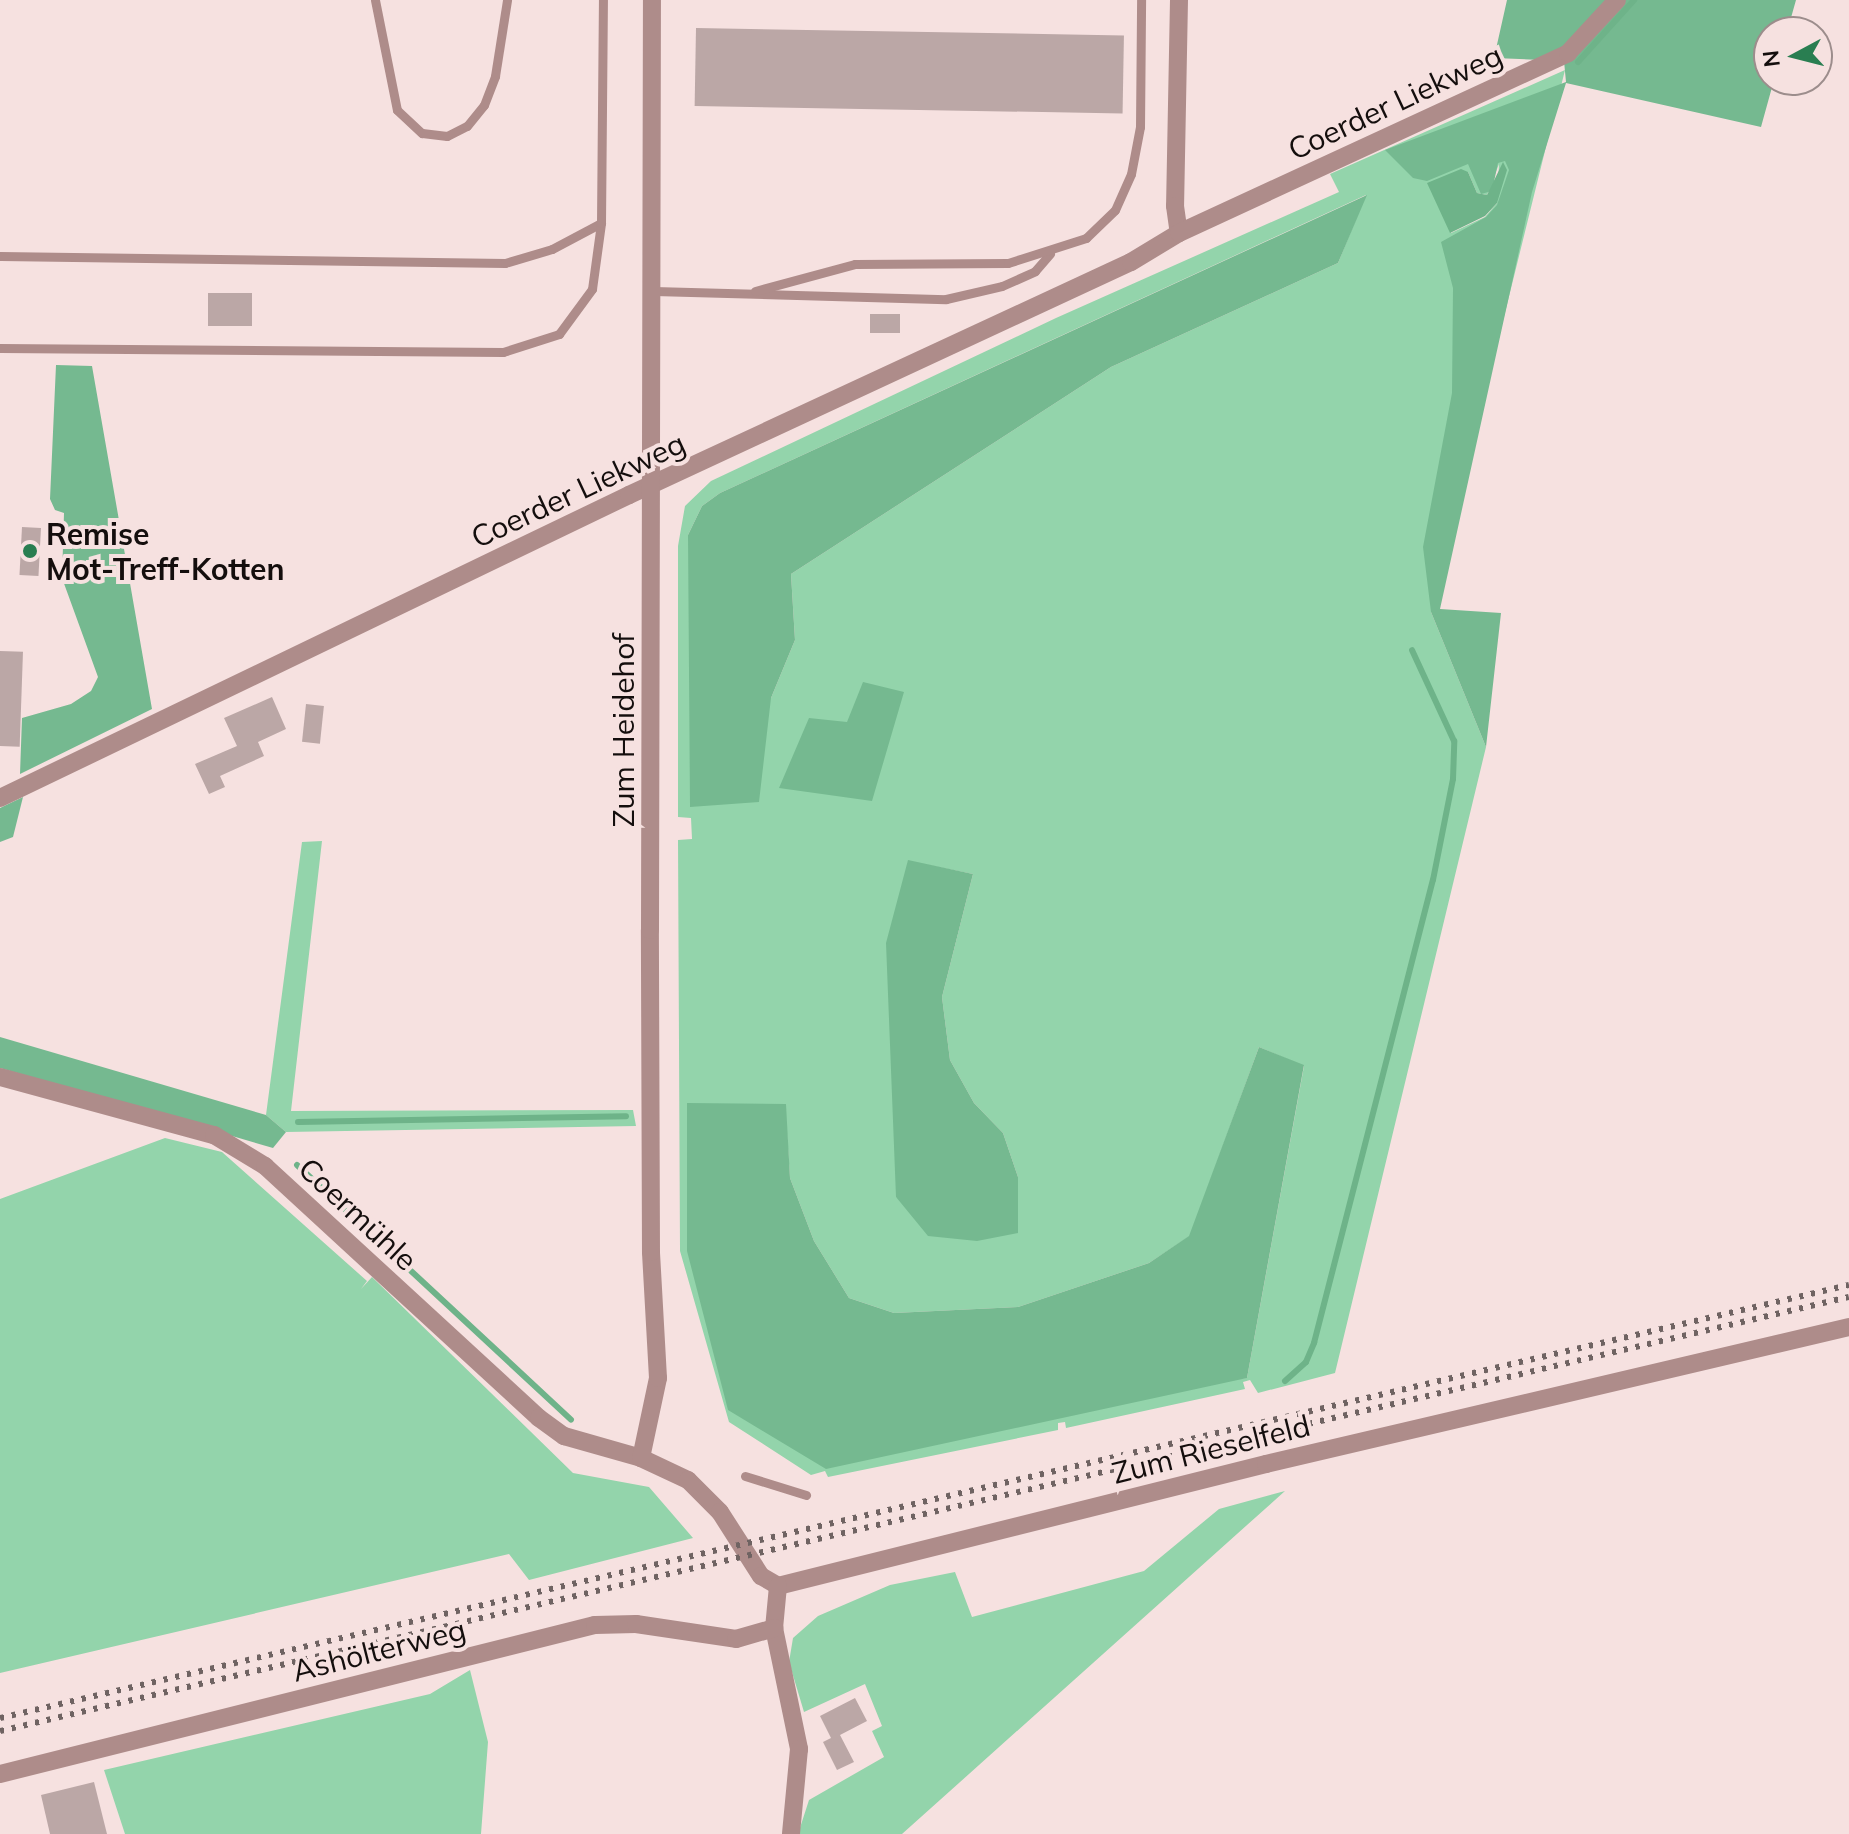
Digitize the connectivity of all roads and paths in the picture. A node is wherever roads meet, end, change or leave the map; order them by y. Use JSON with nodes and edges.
{"nodes":[{"id":1,"x":375,"y":0,"type":"edge"},
{"id":2,"x":507,"y":0,"type":"edge"},
{"id":3,"x":603,"y":0,"type":"edge"},
{"id":4,"x":652,"y":0,"type":"edge"},
{"id":5,"x":1141,"y":0,"type":"edge"},
{"id":6,"x":1179,"y":0,"type":"edge"},
{"id":7,"x":1617,"y":0,"type":"edge"},
{"id":8,"x":601,"y":223,"type":"junction"},
{"id":9,"x":1179,"y":233,"type":"junction"},
{"id":10,"x":1051,"y":253,"type":"junction"},
{"id":11,"x":0,"y":256,"type":"edge"},
{"id":12,"x":654,"y":291,"type":"junction"},
{"id":13,"x":755,"y":291,"type":"junction"},
{"id":14,"x":0,"y":348,"type":"edge"},
{"id":15,"x":651,"y":486,"type":"junction"},
{"id":16,"x":0,"y":798,"type":"edge"},
{"id":17,"x":0,"y":1077,"type":"edge"},
{"id":18,"x":1849,"y":1327,"type":"edge"},
{"id":19,"x":641,"y":1458,"type":"junction"},
{"id":20,"x":745,"y":1476,"type":"dead end"},
{"id":21,"x":806,"y":1495,"type":"dead end"},
{"id":22,"x":778,"y":1586,"type":"junction"},
{"id":23,"x":774,"y":1628,"type":"junction"},
{"id":24,"x":0,"y":1774,"type":"edge"},
{"id":25,"x":791,"y":1834,"type":"edge"}],
"edges":[{"from":1,"to":2,"type":"lane"},
{"from":3,"to":8,"type":"lane"},
{"from":4,"to":12,"type":"street","name":"Zum Heidehof"},
{"from":5,"to":10,"type":"lane"},
{"from":6,"to":9,"type":"street"},
{"from":7,"to":9,"type":"street","name":"Coerder Liekweg"},
{"from":8,"to":11,"type":"lane"},
{"from":8,"to":14,"type":"lane"},
{"from":9,"to":15,"type":"street","name":"Coerder Liekweg"},
{"from":10,"to":13,"type":"lane"},
{"from":10,"to":13,"type":"lane"},
{"from":12,"to":13,"type":"lane"},
{"from":12,"to":15,"type":"street","name":"Zum Heidehof"},
{"from":15,"to":16,"type":"street","name":"Coerder Liekweg"},
{"from":15,"to":19,"type":"street","name":"Zum Heidehof"},
{"from":17,"to":19,"type":"street","name":"Coermühle"},
{"from":18,"to":22,"type":"street","name":"Zum Rieselfeld"},
{"from":19,"to":22,"type":"street"},
{"from":20,"to":21,"type":"lane"},
{"from":22,"to":23,"type":"street"},
{"from":23,"to":24,"type":"street","name":"Ashölterweg"},
{"from":23,"to":25,"type":"street"}]}
